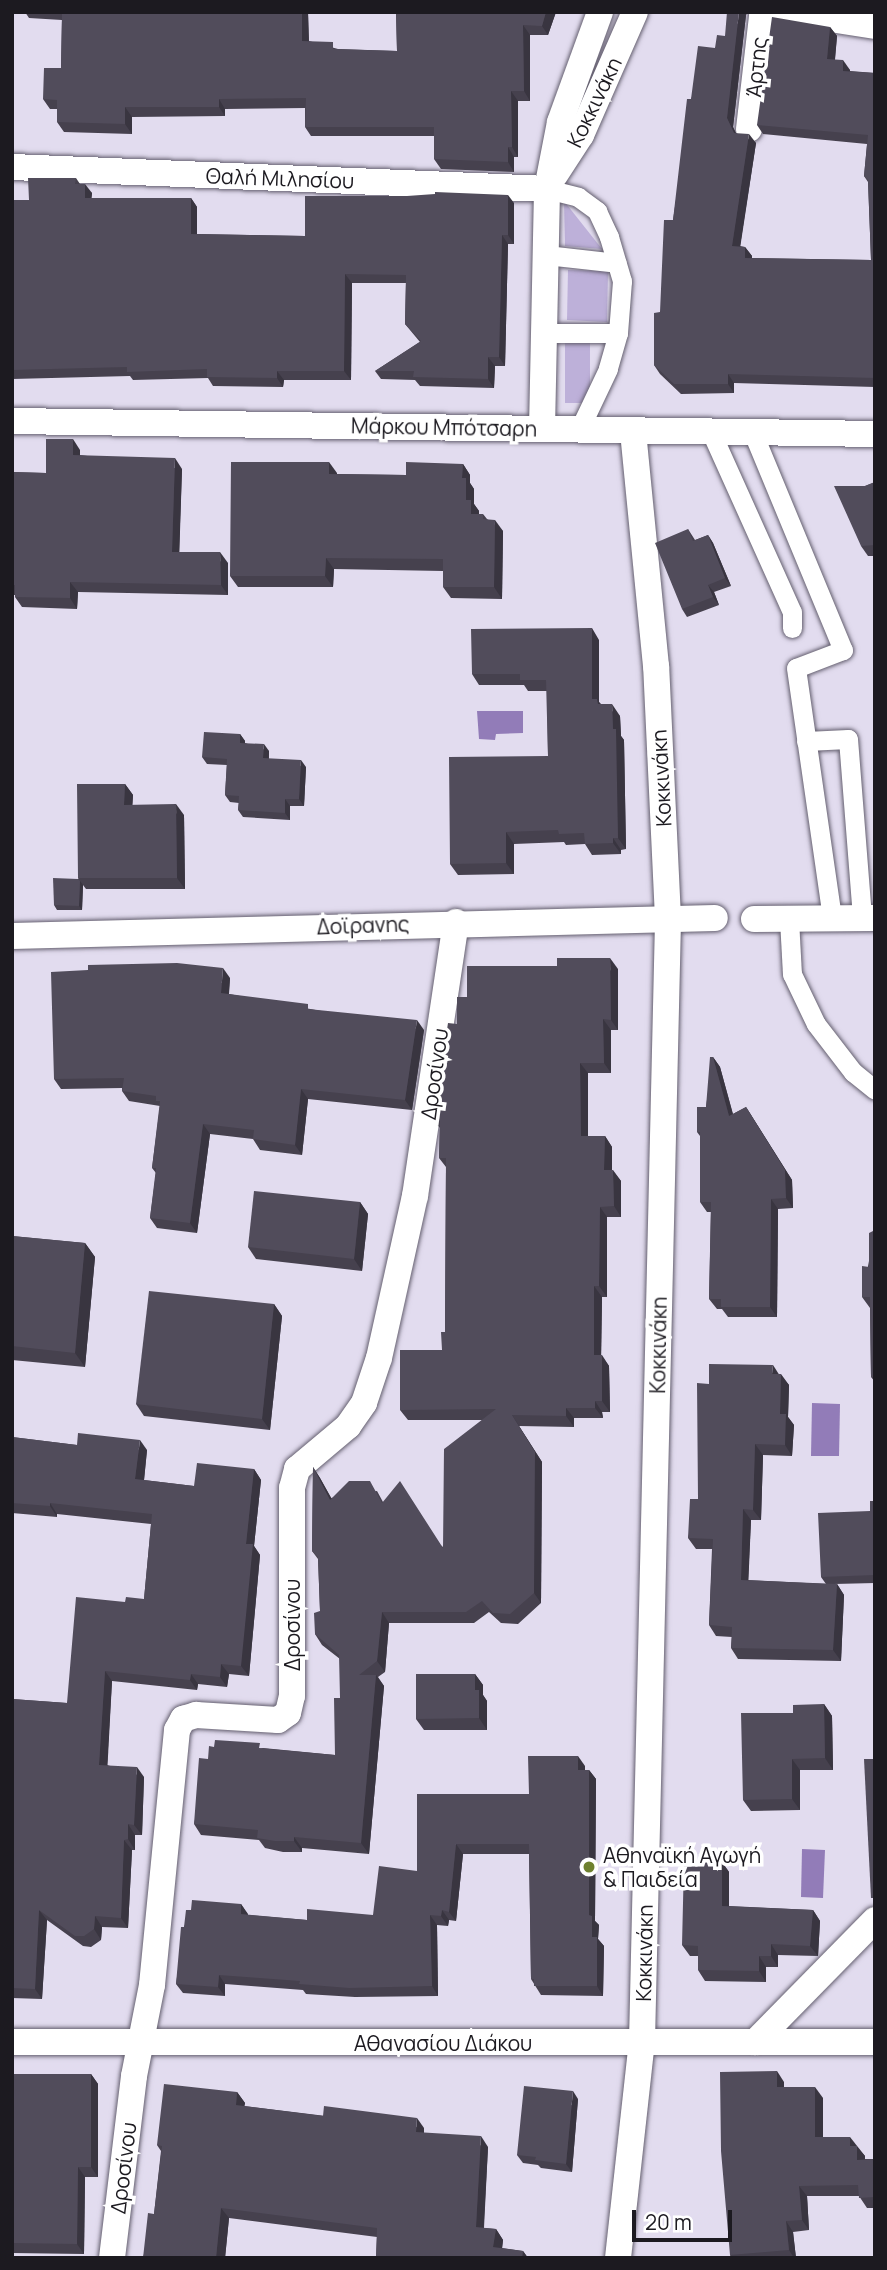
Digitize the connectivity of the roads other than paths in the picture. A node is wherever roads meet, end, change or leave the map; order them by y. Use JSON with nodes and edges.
{"nodes":[{"id":1,"x":600,"y":12,"type":"edge"},
{"id":2,"x":635,"y":12,"type":"edge"},
{"id":3,"x":772,"y":12,"type":"edge"},
{"id":4,"x":785,"y":12,"type":"edge"},
{"id":5,"x":875,"y":26,"type":"edge"},
{"id":6,"x":750,"y":129,"type":"dead end"},
{"id":7,"x":12,"y":167,"type":"edge"},
{"id":8,"x":547,"y":189,"type":"junction"},
{"id":9,"x":547,"y":255,"type":"junction"},
{"id":10,"x":617,"y":263,"type":"junction"},
{"id":11,"x":546,"y":332,"type":"junction"},
{"id":12,"x":618,"y":333,"type":"junction"},
{"id":13,"x":12,"y":421,"type":"edge"},
{"id":14,"x":542,"y":429,"type":"junction"},
{"id":15,"x":579,"y":430,"type":"junction"},
{"id":16,"x":633,"y":431,"type":"junction"},
{"id":17,"x":711,"y":432,"type":"junction"},
{"id":18,"x":753,"y":433,"type":"junction"},
{"id":19,"x":875,"y":434,"type":"edge"},
{"id":20,"x":792,"y":628,"type":"dead end"},
{"id":21,"x":806,"y":741,"type":"junction"},
{"id":22,"x":668,"y":918,"type":"junction"},
{"id":23,"x":715,"y":918,"type":"dead end"},
{"id":24,"x":832,"y":918,"type":"junction"},
{"id":25,"x":869,"y":918,"type":"edge"},
{"id":26,"x":754,"y":919,"type":"dead end"},
{"id":27,"x":789,"y":919,"type":"junction"},
{"id":28,"x":456,"y":922,"type":"junction"},
{"id":29,"x":12,"y":936,"type":"edge"},
{"id":30,"x":875,"y":1090,"type":"edge"},
{"id":31,"x":875,"y":1920,"type":"edge"},
{"id":32,"x":12,"y":2042,"type":"edge"},
{"id":33,"x":642,"y":2042,"type":"junction"},
{"id":34,"x":755,"y":2042,"type":"junction"},
{"id":35,"x":875,"y":2042,"type":"edge"},
{"id":36,"x":142,"y":2044,"type":"junction"},
{"id":37,"x":112,"y":2258,"type":"edge"},
{"id":38,"x":618,"y":2258,"type":"edge"}],
"edges":[{"from":1,"to":8,"type":"street","name":"Κοκκινάκη"},
{"from":2,"to":8,"type":"street","name":"Κοκκινάκη"},
{"from":3,"to":6,"type":"street","name":"Άρτης"},
{"from":4,"to":5,"type":"street","name":"Άρτης"},
{"from":7,"to":8,"type":"street","name":"Θαλή Μιλησίου"},
{"from":8,"to":9,"type":"street","name":"Κοκκινάκη"},
{"from":8,"to":10,"type":"street"},
{"from":9,"to":10,"type":"street"},
{"from":9,"to":11,"type":"street","name":"Κοκκινάκη"},
{"from":10,"to":12,"type":"street"},
{"from":11,"to":12,"type":"street"},
{"from":11,"to":14,"type":"street","name":"Κοκκινάκη"},
{"from":12,"to":15,"type":"street"},
{"from":13,"to":14,"type":"street","name":"Μάρκου Μπότσαρη"},
{"from":14,"to":15,"type":"street","name":"Μάρκου Μπότσαρη"},
{"from":15,"to":16,"type":"street","name":"Μάρκου Μπότσαρη"},
{"from":16,"to":17,"type":"street","name":"Μάρκου Μπότσαρη"},
{"from":16,"to":22,"type":"street","name":"Κοκκινάκη"},
{"from":17,"to":18,"type":"street","name":"Μάρκου Μπότσαρη"},
{"from":17,"to":20,"type":"street"},
{"from":18,"to":19,"type":"street","name":"Μάρκου Μπότσαρη"},
{"from":18,"to":21,"type":"street"},
{"from":21,"to":24,"type":"street"},
{"from":21,"to":25,"type":"street"},
{"from":22,"to":23,"type":"street","name":"Δοϊρανης"},
{"from":22,"to":28,"type":"street","name":"Δοϊρανης"},
{"from":22,"to":33,"type":"street","name":"Κοκκινάκη"},
{"from":24,"to":25,"type":"street"},
{"from":24,"to":27,"type":"street"},
{"from":26,"to":27,"type":"street"},
{"from":27,"to":30,"type":"street"},
{"from":28,"to":29,"type":"street","name":"Δοϊρανης"},
{"from":28,"to":36,"type":"street","name":"Δροσίνου"},
{"from":31,"to":34,"type":"street"},
{"from":32,"to":36,"type":"street","name":"Αθανασίου Διάκου"},
{"from":33,"to":34,"type":"street","name":"Αθανασίου Διάκου"},
{"from":33,"to":36,"type":"street","name":"Αθανασίου Διάκου"},
{"from":33,"to":38,"type":"street","name":"Κοκκινάκη"},
{"from":34,"to":35,"type":"street","name":"Αθανασίου Διάκου"},
{"from":36,"to":37,"type":"street","name":"Δροσίνου"}]}
